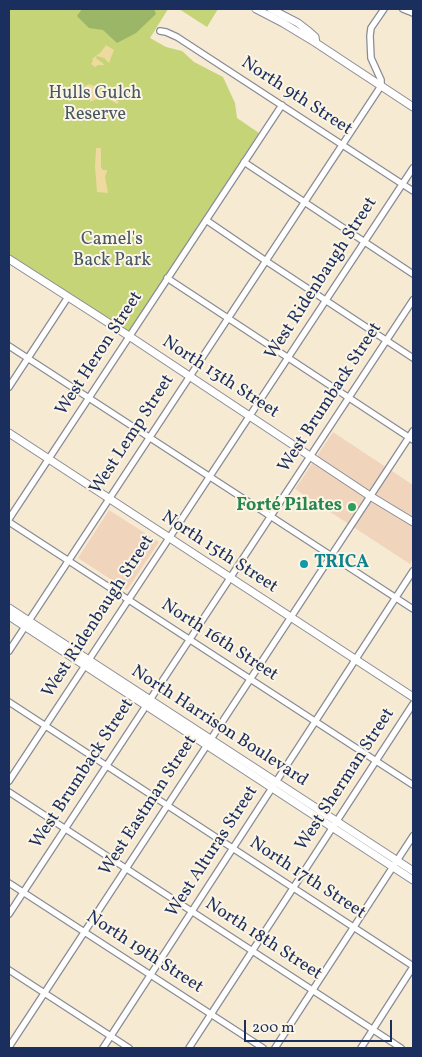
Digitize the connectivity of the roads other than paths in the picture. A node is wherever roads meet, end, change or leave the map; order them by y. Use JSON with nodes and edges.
{"nodes":[{"id":1,"x":256,"y":9,"type":"edge"},
{"id":2,"x":271,"y":9,"type":"edge"},
{"id":3,"x":384,"y":9,"type":"edge"},
{"id":4,"x":403,"y":9,"type":"edge"},
{"id":5,"x":413,"y":13,"type":"edge"},
{"id":6,"x":160,"y":31,"type":"dead end"},
{"id":7,"x":316,"y":43,"type":"junction"},
{"id":8,"x":381,"y":86,"type":"junction"},
{"id":9,"x":282,"y":105,"type":"junction"},
{"id":10,"x":413,"y":107,"type":"edge"},
{"id":11,"x":342,"y":145,"type":"junction"},
{"id":12,"x":244,"y":162,"type":"junction"},
{"id":13,"x":413,"y":168,"type":"edge"},
{"id":14,"x":402,"y":184,"type":"junction"},
{"id":15,"x":413,"y":191,"type":"edge"},
{"id":16,"x":304,"y":202,"type":"junction"},
{"id":17,"x":206,"y":220,"type":"junction"},
{"id":18,"x":365,"y":242,"type":"junction"},
{"id":19,"x":9,"y":259,"type":"edge"},
{"id":20,"x":266,"y":261,"type":"junction"},
{"id":21,"x":413,"y":274,"type":"edge"},
{"id":22,"x":167,"y":278,"type":"junction"},
{"id":23,"x":68,"y":297,"type":"junction"},
{"id":24,"x":326,"y":300,"type":"junction"},
{"id":25,"x":413,"y":300,"type":"edge"},
{"id":26,"x":228,"y":318,"type":"junction"},
{"id":27,"x":129,"y":336,"type":"junction"},
{"id":28,"x":387,"y":340,"type":"junction"},
{"id":29,"x":9,"y":346,"type":"edge"},
{"id":30,"x":28,"y":358,"type":"junction"},
{"id":31,"x":288,"y":358,"type":"junction"},
{"id":32,"x":413,"y":358,"type":"edge"},
{"id":33,"x":190,"y":376,"type":"junction"},
{"id":34,"x":9,"y":387,"type":"edge"},
{"id":35,"x":89,"y":398,"type":"junction"},
{"id":36,"x":349,"y":398,"type":"junction"},
{"id":37,"x":250,"y":415,"type":"junction"},
{"id":38,"x":413,"y":431,"type":"edge"},
{"id":39,"x":9,"y":433,"type":"edge"},
{"id":40,"x":150,"y":437,"type":"junction"},
{"id":41,"x":411,"y":439,"type":"edge"},
{"id":42,"x":311,"y":456,"type":"junction"},
{"id":43,"x":49,"y":459,"type":"junction"},
{"id":44,"x":210,"y":477,"type":"junction"},
{"id":45,"x":370,"y":496,"type":"junction"},
{"id":46,"x":109,"y":499,"type":"junction"},
{"id":47,"x":271,"y":516,"type":"junction"},
{"id":48,"x":9,"y":520,"type":"edge"},
{"id":49,"x":413,"y":522,"type":"edge"},
{"id":50,"x":169,"y":538,"type":"junction"},
{"id":51,"x":331,"y":556,"type":"junction"},
{"id":52,"x":68,"y":560,"type":"junction"},
{"id":53,"x":413,"y":571,"type":"edge"},
{"id":54,"x":230,"y":578,"type":"junction"},
{"id":55,"x":396,"y":598,"type":"junction"},
{"id":56,"x":129,"y":600,"type":"junction"},
{"id":57,"x":9,"y":608,"type":"edge"},
{"id":58,"x":413,"y":609,"type":"edge"},
{"id":59,"x":9,"y":616,"type":"edge"},
{"id":60,"x":291,"y":617,"type":"junction"},
{"id":61,"x":27,"y":624,"type":"junction"},
{"id":62,"x":190,"y":640,"type":"junction"},
{"id":63,"x":9,"y":651,"type":"edge"},
{"id":64,"x":356,"y":660,"type":"junction"},
{"id":65,"x":87,"y":663,"type":"junction"},
{"id":66,"x":250,"y":679,"type":"junction"},
{"id":67,"x":413,"y":697,"type":"edge"},
{"id":68,"x":9,"y":702,"type":"edge"},
{"id":69,"x":148,"y":703,"type":"junction"},
{"id":70,"x":413,"y":704,"type":"edge"},
{"id":71,"x":315,"y":721,"type":"junction"},
{"id":72,"x":45,"y":726,"type":"junction"},
{"id":73,"x":209,"y":742,"type":"junction"},
{"id":74,"x":376,"y":761,"type":"junction"},
{"id":75,"x":106,"y":766,"type":"junction"},
{"id":76,"x":9,"y":782,"type":"edge"},
{"id":77,"x":274,"y":785,"type":"junction"},
{"id":78,"x":413,"y":785,"type":"edge"},
{"id":79,"x":9,"y":792,"type":"edge"},
{"id":80,"x":167,"y":806,"type":"junction"},
{"id":81,"x":335,"y":824,"type":"junction"},
{"id":82,"x":65,"y":829,"type":"junction"},
{"id":83,"x":413,"y":836,"type":"edge"},
{"id":84,"x":233,"y":848,"type":"junction"},
{"id":85,"x":395,"y":864,"type":"junction"},
{"id":86,"x":126,"y":869,"type":"junction"},
{"id":87,"x":413,"y":871,"type":"edge"},
{"id":88,"x":413,"y":880,"type":"edge"},
{"id":89,"x":9,"y":883,"type":"edge"},
{"id":90,"x":294,"y":888,"type":"junction"},
{"id":91,"x":23,"y":892,"type":"junction"},
{"id":92,"x":192,"y":912,"type":"junction"},
{"id":93,"x":9,"y":914,"type":"edge"},
{"id":94,"x":354,"y":927,"type":"junction"},
{"id":95,"x":84,"y":932,"type":"junction"},
{"id":96,"x":252,"y":951,"type":"junction"},
{"id":97,"x":413,"y":966,"type":"edge"},
{"id":98,"x":9,"y":970,"type":"edge"},
{"id":99,"x":150,"y":975,"type":"junction"},
{"id":100,"x":313,"y":990,"type":"junction"},
{"id":101,"x":44,"y":993,"type":"junction"},
{"id":102,"x":211,"y":1014,"type":"junction"},
{"id":103,"x":373,"y":1030,"type":"junction"},
{"id":104,"x":110,"y":1036,"type":"junction"},
{"id":105,"x":9,"y":1047,"type":"edge"},
{"id":106,"x":102,"y":1048,"type":"edge"},
{"id":107,"x":129,"y":1048,"type":"edge"},
{"id":108,"x":189,"y":1048,"type":"edge"},
{"id":109,"x":263,"y":1048,"type":"edge"},
{"id":110,"x":275,"y":1048,"type":"edge"},
{"id":111,"x":360,"y":1048,"type":"edge"},
{"id":112,"x":401,"y":1048,"type":"edge"}],
"edges":[{"from":1,"to":7,"type":"street"},
{"from":2,"to":7,"type":"street"},
{"from":3,"to":8,"type":"street"},
{"from":4,"to":5,"type":"street"},
{"from":6,"to":9,"type":"street","name":"North 9th Street"},
{"from":7,"to":8,"type":"street"},
{"from":8,"to":10,"type":"street"},
{"from":8,"to":11,"type":"street","name":"West Lemp Street"},
{"from":9,"to":11,"type":"street","name":"North 9th Street"},
{"from":9,"to":12,"type":"street","name":"West Heron Street"},
{"from":11,"to":14,"type":"street","name":"North 9th Street"},
{"from":11,"to":16,"type":"street","name":"West Lemp Street"},
{"from":12,"to":16,"type":"street"},
{"from":12,"to":17,"type":"street","name":"West Heron Street"},
{"from":13,"to":14,"type":"street","name":"West Ridenbaugh Street"},
{"from":14,"to":15,"type":"street","name":"North 9th Street"},
{"from":14,"to":18,"type":"street","name":"West Ridenbaugh Street"},
{"from":16,"to":18,"type":"street"},
{"from":16,"to":20,"type":"street","name":"West Lemp Street"},
{"from":17,"to":20,"type":"street"},
{"from":17,"to":22,"type":"street","name":"West Heron Street"},
{"from":18,"to":21,"type":"street"},
{"from":18,"to":24,"type":"street","name":"West Ridenbaugh Street"},
{"from":19,"to":23,"type":"street","name":"North 13th Street"},
{"from":20,"to":24,"type":"street"},
{"from":20,"to":26,"type":"street","name":"West Lemp Street"},
{"from":22,"to":26,"type":"street"},
{"from":22,"to":27,"type":"street","name":"West Heron Street"},
{"from":23,"to":27,"type":"street","name":"North 13th Street"},
{"from":23,"to":30,"type":"street"},
{"from":24,"to":28,"type":"street"},
{"from":24,"to":31,"type":"street","name":"West Ridenbaugh Street"},
{"from":25,"to":28,"type":"street","name":"West Brumback Street"},
{"from":26,"to":31,"type":"street"},
{"from":26,"to":33,"type":"street","name":"West Lemp Street"},
{"from":27,"to":33,"type":"street","name":"North 13th Street"},
{"from":27,"to":35,"type":"street","name":"West Heron Street"},
{"from":28,"to":32,"type":"street"},
{"from":28,"to":36,"type":"street","name":"West Brumback Street"},
{"from":29,"to":30,"type":"street"},
{"from":30,"to":34,"type":"street"},
{"from":30,"to":35,"type":"street"},
{"from":31,"to":36,"type":"street"},
{"from":31,"to":37,"type":"street","name":"West Ridenbaugh Street"},
{"from":33,"to":37,"type":"street","name":"North 13th Street"},
{"from":33,"to":40,"type":"street","name":"West Lemp Street"},
{"from":35,"to":40,"type":"street"},
{"from":35,"to":43,"type":"street","name":"West Heron Street"},
{"from":36,"to":41,"type":"street"},
{"from":36,"to":42,"type":"street","name":"West Brumback Street"},
{"from":37,"to":42,"type":"street","name":"North 13th Street"},
{"from":37,"to":44,"type":"street","name":"West Ridenbaugh Street"},
{"from":38,"to":41,"type":"street","name":"West Eastman Street"},
{"from":39,"to":43,"type":"street","name":"North 15th Street"},
{"from":40,"to":44,"type":"street"},
{"from":40,"to":46,"type":"street","name":"West Lemp Street"},
{"from":41,"to":45,"type":"street","name":"West Eastman Street"},
{"from":42,"to":45,"type":"street","name":"North 13th Street"},
{"from":42,"to":47,"type":"street","name":"West Brumback Street"},
{"from":43,"to":46,"type":"street","name":"North 15th Street"},
{"from":43,"to":48,"type":"street","name":"West Heron Street"},
{"from":44,"to":47,"type":"street"},
{"from":44,"to":50,"type":"street","name":"West Ridenbaugh Street"},
{"from":45,"to":49,"type":"street","name":"North 13th Street"},
{"from":45,"to":51,"type":"street","name":"West Eastman Street"},
{"from":46,"to":50,"type":"street","name":"North 15th Street"},
{"from":46,"to":52,"type":"street","name":"West Lemp Street"},
{"from":47,"to":51,"type":"street"},
{"from":47,"to":54,"type":"street","name":"West Brumback Street"},
{"from":48,"to":52,"type":"street","name":"North 16th Street"},
{"from":50,"to":54,"type":"street","name":"North 15th Street"},
{"from":50,"to":56,"type":"street","name":"West Ridenbaugh Street"},
{"from":51,"to":55,"type":"street"},
{"from":51,"to":60,"type":"street","name":"West Eastman Street"},
{"from":52,"to":56,"type":"street","name":"North 16th Street"},
{"from":52,"to":61,"type":"street","name":"West Lemp Street"},
{"from":53,"to":55,"type":"street","name":"West Alturas Street"},
{"from":54,"to":60,"type":"street","name":"North 15th Street"},
{"from":54,"to":62,"type":"street","name":"West Brumback Street"},
{"from":55,"to":58,"type":"street"},
{"from":55,"to":64,"type":"street","name":"West Alturas Street"},
{"from":56,"to":62,"type":"street","name":"North 16th Street"},
{"from":56,"to":65,"type":"street","name":"West Ridenbaugh Street"},
{"from":57,"to":61,"type":"street","name":"North Harrison Boulevard"},
{"from":59,"to":61,"type":"street","name":"North Harrison Boulevard"},
{"from":60,"to":64,"type":"street","name":"North 15th Street"},
{"from":60,"to":66,"type":"street","name":"West Eastman Street"},
{"from":61,"to":63,"type":"street","name":"West Lemp Street"},
{"from":61,"to":65,"type":"street","name":"North Harrison Boulevard"},
{"from":62,"to":66,"type":"street","name":"North 16th Street"},
{"from":62,"to":69,"type":"street","name":"West Brumback Street"},
{"from":64,"to":67,"type":"street","name":"North 15th Street"},
{"from":64,"to":71,"type":"street","name":"West Alturas Street"},
{"from":65,"to":69,"type":"street","name":"North Harrison Boulevard"},
{"from":65,"to":72,"type":"street","name":"West Ridenbaugh Street"},
{"from":66,"to":71,"type":"street","name":"North 16th Street"},
{"from":66,"to":73,"type":"street","name":"West Eastman Street"},
{"from":68,"to":72,"type":"street","name":"North 17th Street"},
{"from":69,"to":73,"type":"street","name":"North Harrison Boulevard"},
{"from":69,"to":75,"type":"street","name":"West Brumback Street"},
{"from":70,"to":74,"type":"street","name":"West Sherman Street"},
{"from":71,"to":74,"type":"street","name":"North 16th Street"},
{"from":71,"to":77,"type":"street","name":"West Alturas Street"},
{"from":72,"to":75,"type":"street","name":"North 17th Street"},
{"from":72,"to":76,"type":"street","name":"West Ridenbaugh Street"},
{"from":73,"to":77,"type":"street","name":"North Harrison Boulevard"},
{"from":73,"to":80,"type":"street","name":"West Eastman Street"},
{"from":74,"to":78,"type":"street","name":"North 16th Street"},
{"from":74,"to":81,"type":"street","name":"West Sherman Street"},
{"from":75,"to":80,"type":"street","name":"North 17th Street"},
{"from":75,"to":82,"type":"street","name":"West Brumback Street"},
{"from":77,"to":81,"type":"street","name":"North Harrison Boulevard"},
{"from":77,"to":84,"type":"street","name":"West Alturas Street"},
{"from":79,"to":82,"type":"street","name":"North 18th Street"},
{"from":80,"to":84,"type":"street","name":"North 17th Street"},
{"from":80,"to":86,"type":"street","name":"West Eastman Street"},
{"from":81,"to":85,"type":"street","name":"North Harrison Boulevard"},
{"from":81,"to":90,"type":"street","name":"West Sherman Street"},
{"from":82,"to":86,"type":"street","name":"North 18th Street"},
{"from":82,"to":91,"type":"street","name":"West Brumback Street"},
{"from":83,"to":85,"type":"street"},
{"from":84,"to":90,"type":"street","name":"North 17th Street"},
{"from":84,"to":92,"type":"street","name":"West Alturas Street"},
{"from":85,"to":87,"type":"street","name":"North Harrison Boulevard"},
{"from":85,"to":88,"type":"street","name":"North Harrison Boulevard"},
{"from":85,"to":94,"type":"street"},
{"from":86,"to":92,"type":"street","name":"North 18th Street"},
{"from":86,"to":95,"type":"street","name":"West Eastman Street"},
{"from":89,"to":91,"type":"street","name":"North 19th Street"},
{"from":90,"to":94,"type":"street","name":"North 17th Street"},
{"from":90,"to":96,"type":"street","name":"West Sherman Street"},
{"from":91,"to":93,"type":"street","name":"West Brumback Street"},
{"from":91,"to":95,"type":"street","name":"North 19th Street"},
{"from":92,"to":96,"type":"street","name":"North 18th Street"},
{"from":92,"to":99,"type":"street","name":"West Alturas Street"},
{"from":94,"to":97,"type":"street","name":"North 17th Street"},
{"from":94,"to":100,"type":"street"},
{"from":95,"to":99,"type":"street","name":"North 19th Street"},
{"from":95,"to":101,"type":"street","name":"West Eastman Street"},
{"from":96,"to":100,"type":"street","name":"North 18th Street"},
{"from":96,"to":102,"type":"street","name":"West Sherman Street"},
{"from":97,"to":103,"type":"street"},
{"from":98,"to":101,"type":"street"},
{"from":99,"to":102,"type":"street","name":"North 19th Street"},
{"from":99,"to":104,"type":"street","name":"West Alturas Street"},
{"from":100,"to":103,"type":"street","name":"North 18th Street"},
{"from":100,"to":110,"type":"street"},
{"from":101,"to":104,"type":"street"},
{"from":101,"to":105,"type":"street","name":"West Eastman Street"},
{"from":102,"to":108,"type":"street","name":"West Sherman Street"},
{"from":102,"to":109,"type":"street","name":"North 19th Street"},
{"from":103,"to":111,"type":"street"},
{"from":103,"to":112,"type":"street","name":"North 18th Street"},
{"from":104,"to":106,"type":"street","name":"West Alturas Street"},
{"from":104,"to":107,"type":"street"}]}
